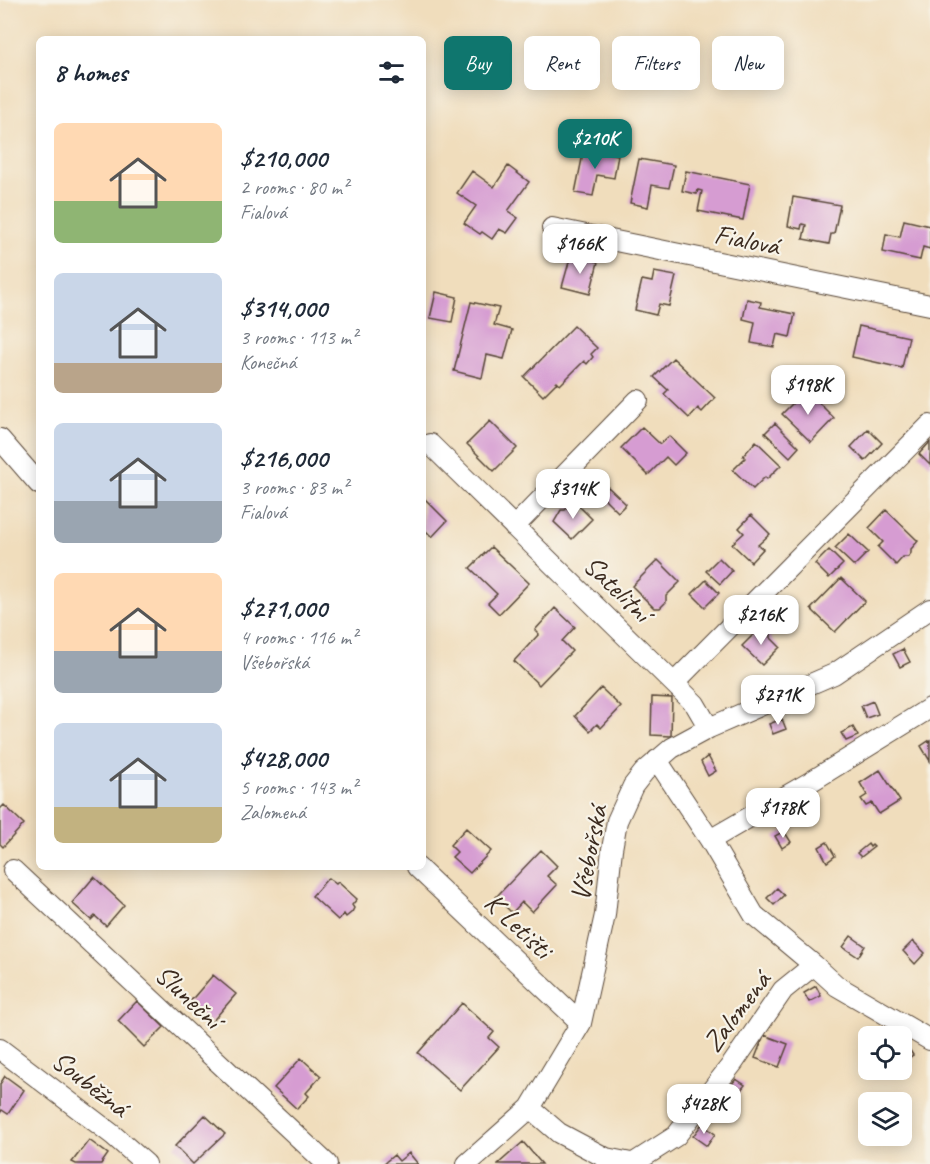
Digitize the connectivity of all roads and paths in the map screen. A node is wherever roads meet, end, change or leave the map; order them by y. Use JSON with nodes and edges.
{"nodes":[{"id":1,"x":552,"y":228,"type":"dead end"},
{"id":2,"x":930,"y":305,"type":"edge"},
{"id":3,"x":638,"y":400,"type":"dead end"},
{"id":4,"x":930,"y":425,"type":"edge"},
{"id":5,"x":0,"y":439,"type":"edge"},
{"id":6,"x":430,"y":444,"type":"dead end"},
{"id":7,"x":36,"y":481,"type":"edge"},
{"id":8,"x":514,"y":527,"type":"junction"},
{"id":9,"x":930,"y":609,"type":"edge"},
{"id":10,"x":674,"y":683,"type":"junction"},
{"id":11,"x":930,"y":708,"type":"edge"},
{"id":12,"x":709,"y":728,"type":"junction"},
{"id":13,"x":657,"y":760,"type":"junction"},
{"id":14,"x":710,"y":840,"type":"junction"},
{"id":15,"x":13,"y":870,"type":"dead end"},
{"id":16,"x":420,"y":870,"type":"edge"},
{"id":17,"x":814,"y":965,"type":"junction"},
{"id":18,"x":580,"y":1023,"type":"junction"},
{"id":19,"x":930,"y":1040,"type":"edge"},
{"id":20,"x":0,"y":1049,"type":"edge"},
{"id":21,"x":530,"y":1108,"type":"junction"},
{"id":22,"x":146,"y":1164,"type":"edge"},
{"id":23,"x":327,"y":1164,"type":"edge"},
{"id":24,"x":467,"y":1164,"type":"edge"},
{"id":25,"x":635,"y":1164,"type":"edge"}],
"edges":[{"from":1,"to":2,"type":"street","name":"Fialová"},
{"from":3,"to":8,"type":"street"},
{"from":4,"to":10,"type":"street"},
{"from":5,"to":7,"type":"street"},
{"from":6,"to":8,"type":"street","name":"Satelitní"},
{"from":8,"to":10,"type":"street","name":"Satelitní"},
{"from":9,"to":12,"type":"street","name":"Všebořská"},
{"from":10,"to":12,"type":"street","name":"Satelitní"},
{"from":11,"to":14,"type":"street"},
{"from":12,"to":13,"type":"street","name":"Všebořská"},
{"from":13,"to":14,"type":"street"},
{"from":13,"to":18,"type":"street","name":"Všebořská"},
{"from":14,"to":17,"type":"street"},
{"from":15,"to":23,"type":"street","name":"Sluneční"},
{"from":16,"to":18,"type":"street","name":"K Letišti"},
{"from":17,"to":19,"type":"street","name":"Zalomená"},
{"from":17,"to":25,"type":"street","name":"Zalomená"},
{"from":18,"to":21,"type":"street","name":"Všebořská"},
{"from":20,"to":22,"type":"street","name":"Souběžná"},
{"from":21,"to":24,"type":"street","name":"Všebořská"},
{"from":21,"to":25,"type":"street"}]}
